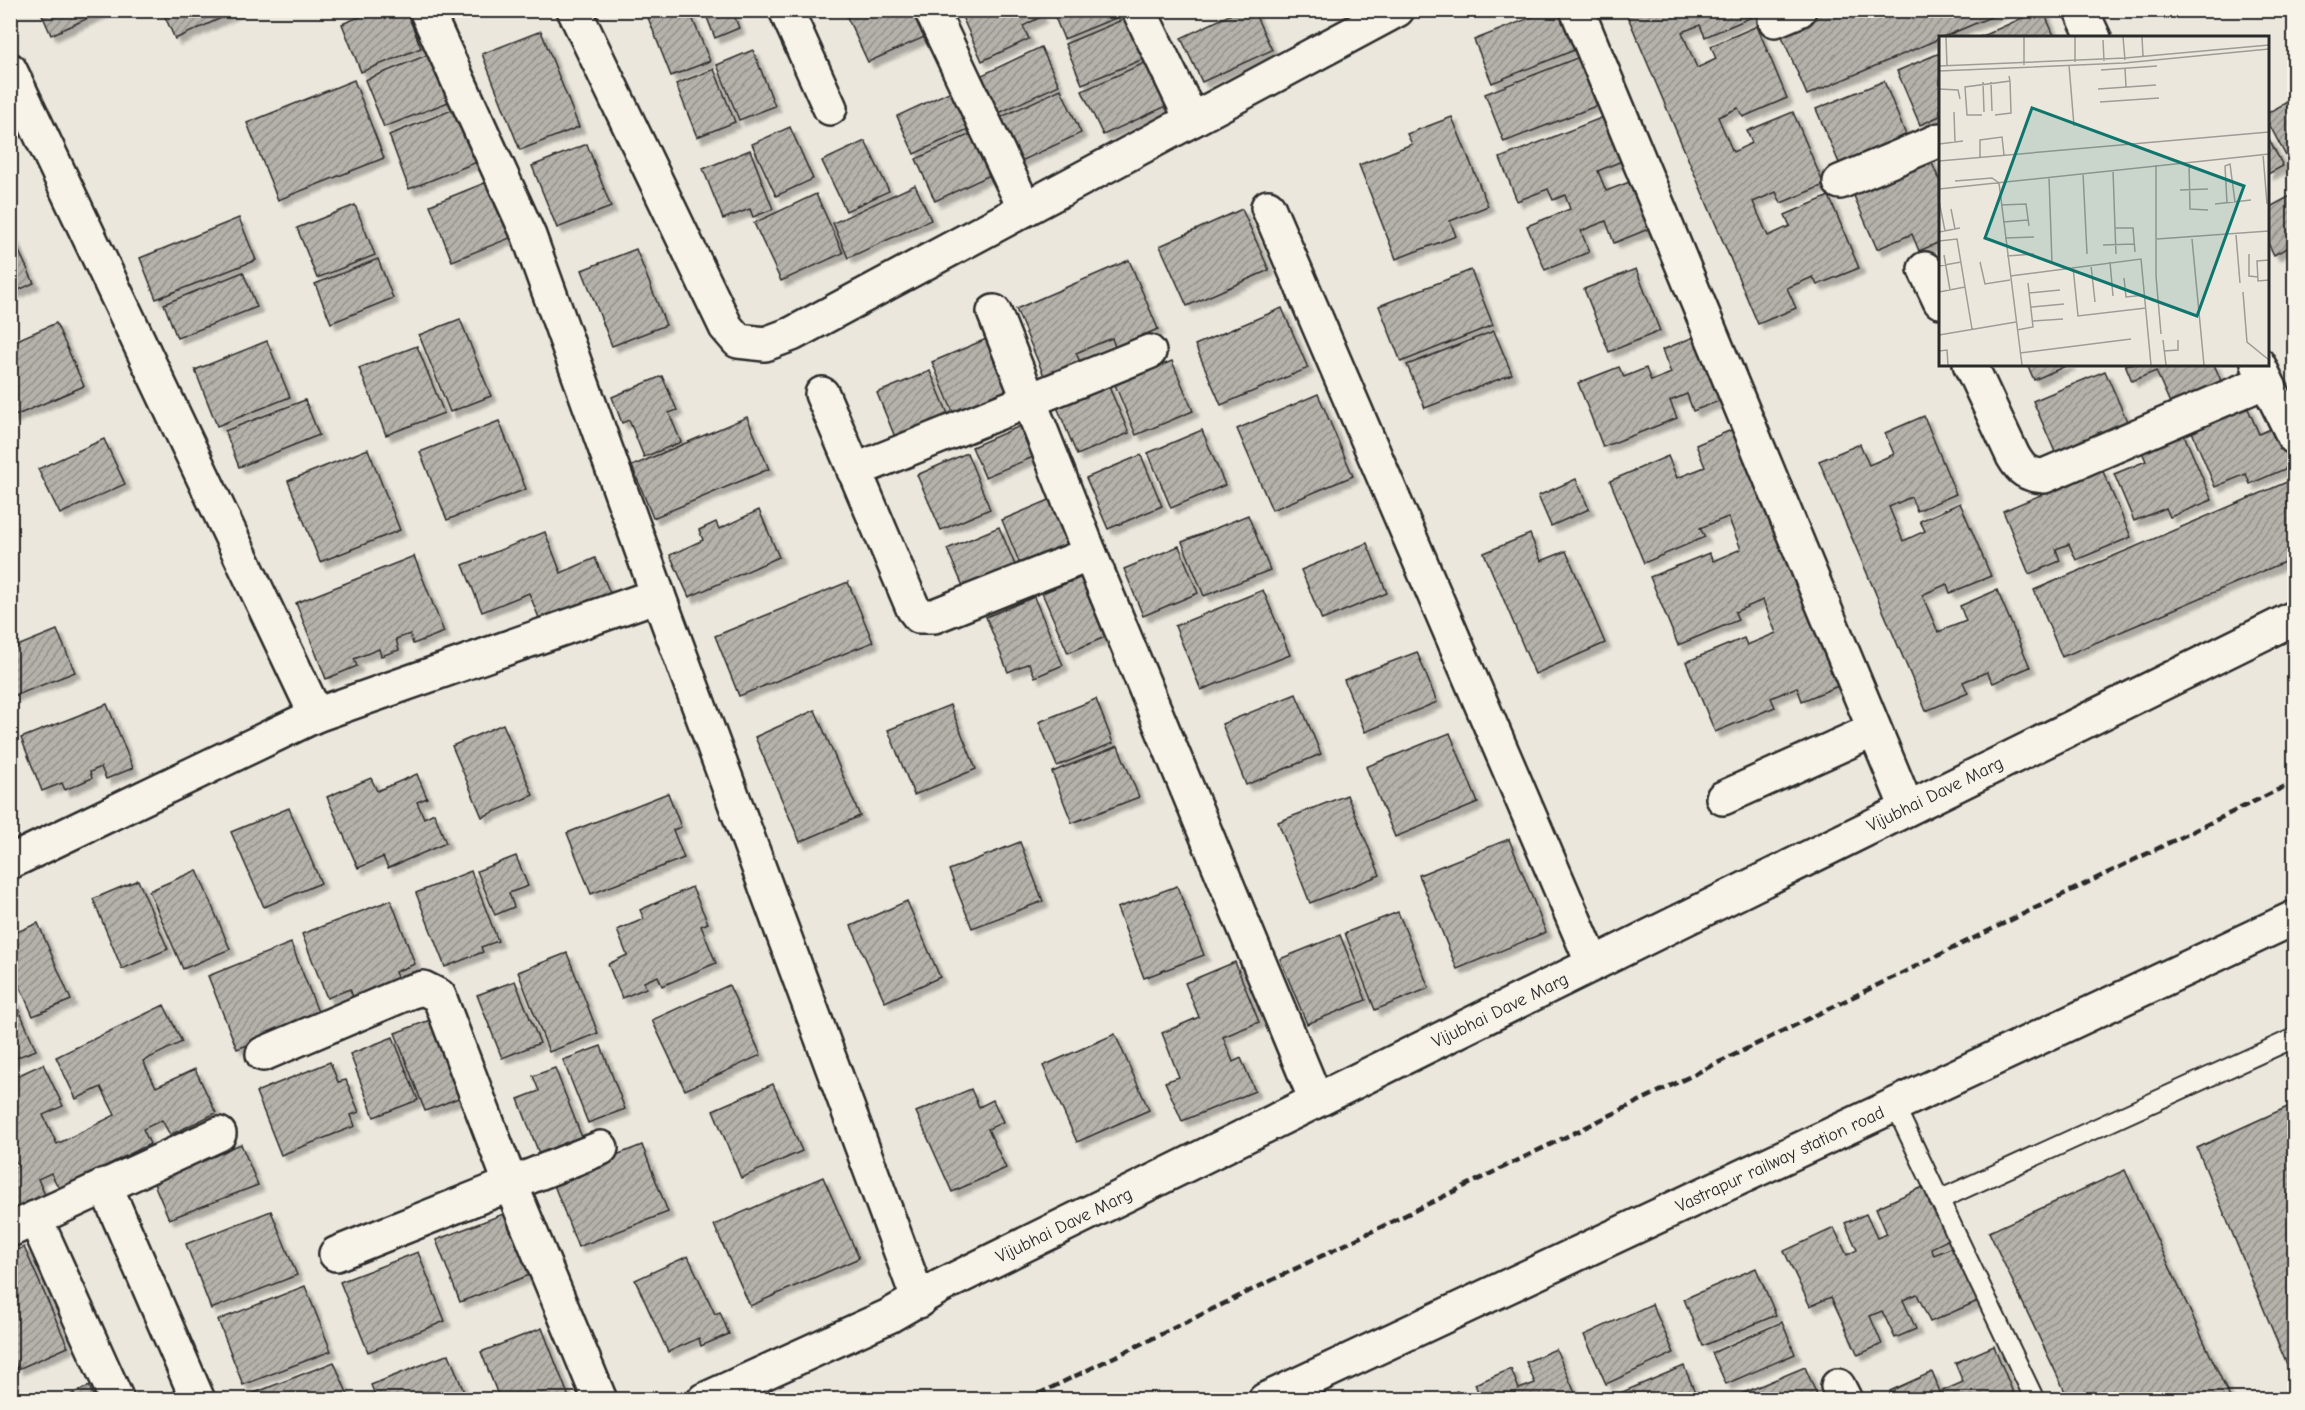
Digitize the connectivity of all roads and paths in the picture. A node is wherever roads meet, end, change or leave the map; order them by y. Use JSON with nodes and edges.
{"nodes":[{"id":1,"x":426,"y":10,"type":"edge"},
{"id":2,"x":786,"y":10,"type":"edge"},
{"id":3,"x":931,"y":10,"type":"edge"},
{"id":4,"x":1140,"y":10,"type":"edge"},
{"id":5,"x":1397,"y":10,"type":"edge"},
{"id":6,"x":1577,"y":10,"type":"edge"},
{"id":7,"x":2081,"y":10,"type":"edge"},
{"id":8,"x":578,"y":12,"type":"edge"},
{"id":9,"x":1350,"y":22,"type":"edge"},
{"id":10,"x":2093,"y":36,"type":"edge"},
{"id":11,"x":10,"y":70,"type":"edge"},
{"id":12,"x":830,"y":108,"type":"dead end"},
{"id":13,"x":1192,"y":120,"type":"junction"},
{"id":14,"x":1939,"y":141,"type":"edge"},
{"id":15,"x":1840,"y":182,"type":"dead end"},
{"id":16,"x":1268,"y":207,"type":"dead end"},
{"id":17,"x":1025,"y":209,"type":"junction"},
{"id":18,"x":1925,"y":269,"type":"dead end"},
{"id":19,"x":1939,"y":297,"type":"edge"},
{"id":20,"x":994,"y":312,"type":"dead end"},
{"id":21,"x":1149,"y":352,"type":"dead end"},
{"id":22,"x":1971,"y":366,"type":"edge"},
{"id":23,"x":2262,"y":373,"type":"edge"},
{"id":24,"x":822,"y":394,"type":"dead end"},
{"id":25,"x":1028,"y":399,"type":"junction"},
{"id":26,"x":2295,"y":437,"type":"edge"},
{"id":27,"x":854,"y":471,"type":"junction"},
{"id":28,"x":1090,"y":554,"type":"junction"},
{"id":29,"x":658,"y":595,"type":"junction"},
{"id":30,"x":2295,"y":618,"type":"edge"},
{"id":31,"x":316,"y":715,"type":"junction"},
{"id":32,"x":1874,"y":730,"type":"junction"},
{"id":33,"x":1723,"y":798,"type":"dead end"},
{"id":34,"x":1907,"y":808,"type":"junction"},
{"id":35,"x":10,"y":862,"type":"edge"},
{"id":36,"x":2295,"y":918,"type":"edge"},
{"id":37,"x":1593,"y":964,"type":"junction"},
{"id":38,"x":2295,"y":1038,"type":"edge"},
{"id":39,"x":263,"y":1054,"type":"dead end"},
{"id":40,"x":1316,"y":1100,"type":"junction"},
{"id":41,"x":1894,"y":1106,"type":"junction"},
{"id":42,"x":219,"y":1134,"type":"dead end"},
{"id":43,"x":601,"y":1148,"type":"dead end"},
{"id":44,"x":105,"y":1185,"type":"junction"},
{"id":45,"x":511,"y":1185,"type":"junction"},
{"id":46,"x":1939,"y":1200,"type":"junction"},
{"id":47,"x":23,"y":1224,"type":"edge"},
{"id":48,"x":336,"y":1254,"type":"dead end"},
{"id":49,"x":919,"y":1301,"type":"junction"},
{"id":50,"x":117,"y":1400,"type":"edge"},
{"id":51,"x":198,"y":1400,"type":"edge"},
{"id":52,"x":600,"y":1400,"type":"edge"},
{"id":53,"x":704,"y":1400,"type":"edge"},
{"id":54,"x":1264,"y":1400,"type":"edge"},
{"id":55,"x":2035,"y":1400,"type":"edge"}],
"edges":[{"from":1,"to":29,"type":"street"},
{"from":2,"to":12,"type":"street"},
{"from":3,"to":17,"type":"street"},
{"from":4,"to":13,"type":"street"},
{"from":5,"to":9,"type":"street"},
{"from":6,"to":32,"type":"street"},
{"from":7,"to":10,"type":"street"},
{"from":8,"to":17,"type":"street"},
{"from":9,"to":13,"type":"street"},
{"from":11,"to":31,"type":"street"},
{"from":13,"to":17,"type":"street"},
{"from":14,"to":15,"type":"street"},
{"from":16,"to":37,"type":"street"},
{"from":18,"to":19,"type":"street"},
{"from":20,"to":25,"type":"street"},
{"from":21,"to":25,"type":"street"},
{"from":22,"to":23,"type":"street"},
{"from":23,"to":26,"type":"street"},
{"from":24,"to":27,"type":"street"},
{"from":25,"to":27,"type":"street"},
{"from":25,"to":28,"type":"street"},
{"from":27,"to":28,"type":"street"},
{"from":28,"to":40,"type":"street"},
{"from":29,"to":31,"type":"street"},
{"from":29,"to":49,"type":"street"},
{"from":30,"to":34,"type":"street","name":"Vijubhai Dave Marg"},
{"from":31,"to":35,"type":"street"},
{"from":32,"to":33,"type":"street"},
{"from":32,"to":34,"type":"street"},
{"from":34,"to":37,"type":"street","name":"Vijubhai Dave Marg"},
{"from":36,"to":41,"type":"street","name":"Vastrapur railway station road"},
{"from":37,"to":40,"type":"street","name":"Vijubhai Dave Marg"},
{"from":38,"to":46,"type":"lane"},
{"from":39,"to":45,"type":"street"},
{"from":40,"to":49,"type":"street","name":"Vijubhai Dave Marg"},
{"from":41,"to":46,"type":"lane"},
{"from":41,"to":54,"type":"street","name":"Vastrapur railway station road"},
{"from":42,"to":44,"type":"street"},
{"from":43,"to":45,"type":"street"},
{"from":44,"to":47,"type":"street"},
{"from":44,"to":51,"type":"street"},
{"from":45,"to":48,"type":"street"},
{"from":45,"to":52,"type":"street"},
{"from":46,"to":55,"type":"lane"},
{"from":47,"to":50,"type":"street"},
{"from":49,"to":53,"type":"street","name":"Vijubhai Dave Marg"}]}
